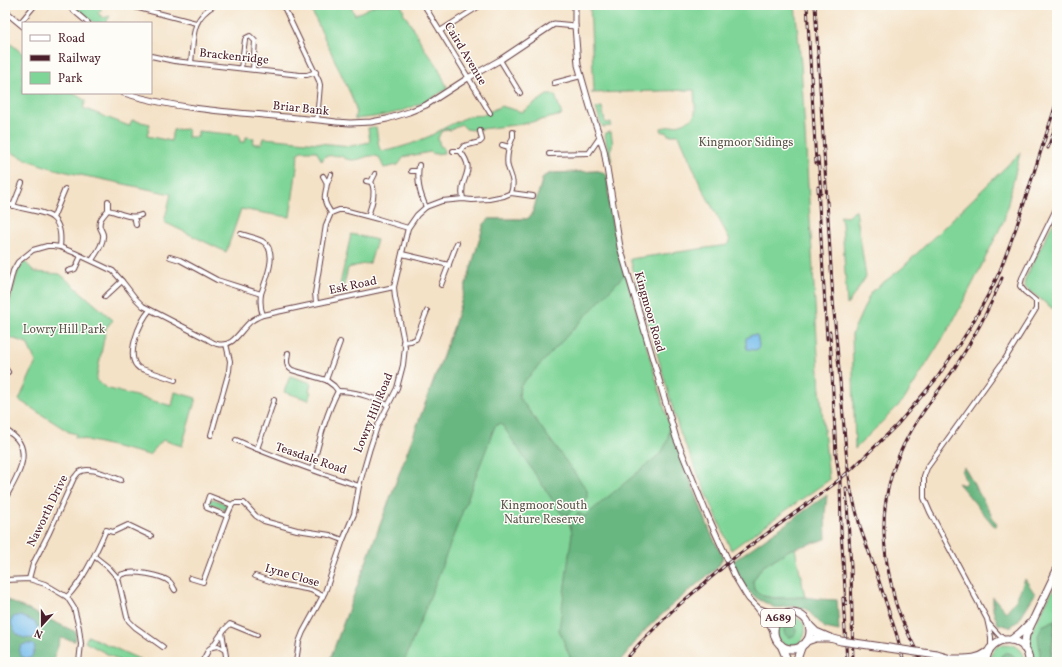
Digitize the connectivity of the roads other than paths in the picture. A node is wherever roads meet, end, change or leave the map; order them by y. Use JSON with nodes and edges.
{"nodes":[{"id":1,"x":35,"y":5,"type":"edge"},
{"id":2,"x":67,"y":5,"type":"edge"},
{"id":3,"x":214,"y":5,"type":"edge"},
{"id":4,"x":283,"y":5,"type":"edge"},
{"id":5,"x":424,"y":5,"type":"edge"},
{"id":6,"x":480,"y":5,"type":"edge"},
{"id":7,"x":575,"y":5,"type":"edge"},
{"id":8,"x":131,"y":6,"type":"dead end"},
{"id":9,"x":5,"y":11,"type":"edge"},
{"id":10,"x":23,"y":22,"type":"edge"},
{"id":11,"x":87,"y":22,"type":"edge"},
{"id":12,"x":196,"y":23,"type":"junction"},
{"id":13,"x":21,"y":25,"type":"edge"},
{"id":14,"x":575,"y":26,"type":"junction"},
{"id":15,"x":440,"y":31,"type":"junction"},
{"id":16,"x":152,"y":56,"type":"edge"},
{"id":17,"x":500,"y":60,"type":"junction"},
{"id":18,"x":191,"y":63,"type":"junction"},
{"id":19,"x":241,"y":68,"type":"junction"},
{"id":20,"x":253,"y":69,"type":"junction"},
{"id":21,"x":316,"y":72,"type":"junction"},
{"id":22,"x":581,"y":76,"type":"junction"},
{"id":23,"x":468,"y":78,"type":"junction"},
{"id":24,"x":554,"y":83,"type":"dead end"},
{"id":25,"x":520,"y":93,"type":"dead end"},
{"id":26,"x":127,"y":94,"type":"edge"},
{"id":27,"x":490,"y":113,"type":"dead end"},
{"id":28,"x":317,"y":120,"type":"junction"},
{"id":29,"x":480,"y":131,"type":"dead end"},
{"id":30,"x":514,"y":132,"type":"dead end"},
{"id":31,"x":600,"y":137,"type":"junction"},
{"id":32,"x":502,"y":145,"type":"dead end"},
{"id":33,"x":509,"y":147,"type":"junction"},
{"id":34,"x":453,"y":151,"type":"dead end"},
{"id":35,"x":460,"y":151,"type":"junction"},
{"id":36,"x":549,"y":154,"type":"dead end"},
{"id":37,"x":419,"y":164,"type":"dead end"},
{"id":38,"x":411,"y":170,"type":"dead end"},
{"id":39,"x":418,"y":171,"type":"junction"},
{"id":40,"x":331,"y":174,"type":"dead end"},
{"id":41,"x":374,"y":174,"type":"dead end"},
{"id":42,"x":323,"y":176,"type":"dead end"},
{"id":43,"x":366,"y":181,"type":"dead end"},
{"id":44,"x":371,"y":182,"type":"junction"},
{"id":45,"x":22,"y":183,"type":"dead end"},
{"id":46,"x":327,"y":185,"type":"junction"},
{"id":47,"x":65,"y":189,"type":"dead end"},
{"id":48,"x":511,"y":192,"type":"junction"},
{"id":49,"x":533,"y":196,"type":"dead end"},
{"id":50,"x":463,"y":198,"type":"junction"},
{"id":51,"x":108,"y":201,"type":"dead end"},
{"id":52,"x":5,"y":202,"type":"edge"},
{"id":53,"x":13,"y":206,"type":"junction"},
{"id":54,"x":426,"y":207,"type":"junction"},
{"id":55,"x":1057,"y":207,"type":"edge"},
{"id":56,"x":108,"y":210,"type":"junction"},
{"id":57,"x":331,"y":213,"type":"junction"},
{"id":58,"x":141,"y":215,"type":"dead end"},
{"id":59,"x":368,"y":216,"type":"junction"},
{"id":60,"x":133,"y":217,"type":"junction"},
{"id":61,"x":54,"y":218,"type":"junction"},
{"id":62,"x":136,"y":225,"type":"dead end"},
{"id":63,"x":408,"y":228,"type":"junction"},
{"id":64,"x":241,"y":234,"type":"dead end"},
{"id":65,"x":457,"y":243,"type":"dead end"},
{"id":66,"x":60,"y":247,"type":"junction"},
{"id":67,"x":402,"y":254,"type":"junction"},
{"id":68,"x":81,"y":256,"type":"junction"},
{"id":69,"x":170,"y":257,"type":"dead end"},
{"id":70,"x":92,"y":260,"type":"junction"},
{"id":71,"x":449,"y":265,"type":"junction"},
{"id":72,"x":68,"y":271,"type":"dead end"},
{"id":73,"x":122,"y":281,"type":"junction"},
{"id":74,"x":441,"y":285,"type":"dead end"},
{"id":75,"x":394,"y":287,"type":"junction"},
{"id":76,"x":261,"y":294,"type":"junction"},
{"id":77,"x":105,"y":298,"type":"dead end"},
{"id":78,"x":5,"y":303,"type":"edge"},
{"id":79,"x":316,"y":304,"type":"junction"},
{"id":80,"x":150,"y":310,"type":"junction"},
{"id":81,"x":427,"y":311,"type":"dead end"},
{"id":82,"x":263,"y":315,"type":"junction"},
{"id":83,"x":340,"y":342,"type":"dead end"},
{"id":84,"x":403,"y":342,"type":"junction"},
{"id":85,"x":226,"y":344,"type":"junction"},
{"id":86,"x":288,"y":353,"type":"dead end"},
{"id":87,"x":175,"y":380,"type":"dead end"},
{"id":88,"x":326,"y":380,"type":"junction"},
{"id":89,"x":338,"y":392,"type":"junction"},
{"id":90,"x":274,"y":400,"type":"dead end"},
{"id":91,"x":388,"y":405,"type":"junction"},
{"id":92,"x":5,"y":430,"type":"edge"},
{"id":93,"x":211,"y":435,"type":"dead end"},
{"id":94,"x":236,"y":440,"type":"dead end"},
{"id":95,"x":257,"y":449,"type":"junction"},
{"id":96,"x":312,"y":470,"type":"junction"},
{"id":97,"x":121,"y":480,"type":"dead end"},
{"id":98,"x":359,"y":486,"type":"junction"},
{"id":99,"x":5,"y":499,"type":"edge"},
{"id":100,"x":232,"y":505,"type":"junction"},
{"id":101,"x":227,"y":516,"type":"junction"},
{"id":102,"x":151,"y":536,"type":"dead end"},
{"id":103,"x":343,"y":540,"type":"junction"},
{"id":104,"x":94,"y":556,"type":"junction"},
{"id":105,"x":1057,"y":570,"type":"edge"},
{"id":106,"x":255,"y":576,"type":"dead end"},
{"id":107,"x":118,"y":578,"type":"junction"},
{"id":108,"x":190,"y":578,"type":"dead end"},
{"id":109,"x":29,"y":579,"type":"junction"},
{"id":110,"x":5,"y":580,"type":"edge"},
{"id":111,"x":175,"y":587,"type":"dead end"},
{"id":112,"x":323,"y":596,"type":"junction"},
{"id":113,"x":66,"y":597,"type":"junction"},
{"id":114,"x":757,"y":607,"type":"junction"},
{"id":115,"x":785,"y":614,"type":"junction"},
{"id":116,"x":1032,"y":621,"type":"junction"},
{"id":117,"x":988,"y":623,"type":"junction"},
{"id":118,"x":809,"y":625,"type":"junction"},
{"id":119,"x":222,"y":632,"type":"junction"},
{"id":120,"x":774,"y":633,"type":"junction"},
{"id":121,"x":257,"y":635,"type":"dead end"},
{"id":122,"x":830,"y":638,"type":"junction"},
{"id":123,"x":1008,"y":640,"type":"junction"},
{"id":124,"x":804,"y":643,"type":"junction"},
{"id":125,"x":781,"y":645,"type":"junction"},
{"id":126,"x":163,"y":647,"type":"dead end"},
{"id":127,"x":212,"y":647,"type":"junction"},
{"id":128,"x":1024,"y":648,"type":"junction"},
{"id":129,"x":225,"y":650,"type":"junction"},
{"id":130,"x":990,"y":650,"type":"junction"},
{"id":131,"x":957,"y":661,"type":"edge"},
{"id":132,"x":79,"y":662,"type":"edge"},
{"id":133,"x":202,"y":662,"type":"edge"},
{"id":134,"x":224,"y":662,"type":"edge"},
{"id":135,"x":296,"y":662,"type":"edge"},
{"id":136,"x":787,"y":662,"type":"edge"},
{"id":137,"x":796,"y":662,"type":"edge"},
{"id":138,"x":986,"y":662,"type":"edge"},
{"id":139,"x":1029,"y":662,"type":"edge"}],
"edges":[{"from":1,"to":10,"type":"street"},
{"from":2,"to":11,"type":"street"},
{"from":3,"to":12,"type":"street"},
{"from":4,"to":21,"type":"street"},
{"from":5,"to":15,"type":"street","name":"Caird Avenue"},
{"from":6,"to":15,"type":"street"},
{"from":7,"to":14,"type":"street","name":"Kingmoor Road"},
{"from":8,"to":12,"type":"street"},
{"from":9,"to":13,"type":"street"},
{"from":12,"to":18,"type":"street"},
{"from":14,"to":17,"type":"street","name":"Briar Bank"},
{"from":14,"to":22,"type":"street","name":"Kingmoor Road"},
{"from":15,"to":23,"type":"street","name":"Caird Avenue"},
{"from":16,"to":18,"type":"street","name":"Brackenridge"},
{"from":17,"to":23,"type":"street","name":"Briar Bank"},
{"from":17,"to":25,"type":"street"},
{"from":18,"to":19,"type":"street","name":"Brackenridge"},
{"from":19,"to":20,"type":"street","name":"Brackenridge"},
{"from":19,"to":20,"type":"street"},
{"from":20,"to":21,"type":"street","name":"Brackenridge"},
{"from":21,"to":28,"type":"street"},
{"from":22,"to":24,"type":"street"},
{"from":22,"to":31,"type":"street","name":"Kingmoor Road"},
{"from":23,"to":27,"type":"street","name":"Caird Avenue"},
{"from":23,"to":28,"type":"street","name":"Briar Bank"},
{"from":26,"to":28,"type":"street","name":"Briar Bank"},
{"from":29,"to":35,"type":"street"},
{"from":30,"to":33,"type":"street"},
{"from":31,"to":36,"type":"street"},
{"from":31,"to":114,"type":"street","name":"Kingmoor Road"},
{"from":32,"to":33,"type":"street"},
{"from":33,"to":48,"type":"street"},
{"from":34,"to":35,"type":"street"},
{"from":35,"to":50,"type":"street"},
{"from":37,"to":39,"type":"street"},
{"from":38,"to":39,"type":"street"},
{"from":39,"to":54,"type":"street"},
{"from":40,"to":46,"type":"street"},
{"from":41,"to":44,"type":"street"},
{"from":42,"to":46,"type":"street"},
{"from":43,"to":44,"type":"street"},
{"from":44,"to":59,"type":"street"},
{"from":45,"to":53,"type":"street"},
{"from":46,"to":57,"type":"street"},
{"from":47,"to":61,"type":"street"},
{"from":48,"to":49,"type":"street","name":"Lowry Hill Road"},
{"from":48,"to":50,"type":"street","name":"Lowry Hill Road"},
{"from":50,"to":54,"type":"street","name":"Lowry Hill Road"},
{"from":51,"to":56,"type":"street"},
{"from":52,"to":53,"type":"street"},
{"from":53,"to":61,"type":"street"},
{"from":54,"to":63,"type":"street","name":"Lowry Hill Road"},
{"from":55,"to":117,"type":"street"},
{"from":56,"to":60,"type":"street"},
{"from":56,"to":70,"type":"street"},
{"from":57,"to":59,"type":"street"},
{"from":57,"to":79,"type":"street"},
{"from":58,"to":60,"type":"street"},
{"from":59,"to":63,"type":"street"},
{"from":60,"to":62,"type":"street"},
{"from":61,"to":66,"type":"street"},
{"from":63,"to":67,"type":"street","name":"Lowry Hill Road"},
{"from":64,"to":76,"type":"street"},
{"from":65,"to":71,"type":"street"},
{"from":66,"to":68,"type":"street"},
{"from":66,"to":78,"type":"street"},
{"from":67,"to":71,"type":"street"},
{"from":67,"to":75,"type":"street","name":"Lowry Hill Road"},
{"from":68,"to":70,"type":"street"},
{"from":68,"to":72,"type":"street"},
{"from":69,"to":76,"type":"street"},
{"from":70,"to":73,"type":"street"},
{"from":71,"to":74,"type":"street"},
{"from":73,"to":77,"type":"street"},
{"from":73,"to":80,"type":"street"},
{"from":75,"to":79,"type":"street","name":"Esk Road"},
{"from":75,"to":84,"type":"street","name":"Lowry Hill Road"},
{"from":76,"to":82,"type":"street"},
{"from":79,"to":82,"type":"street","name":"Esk Road"},
{"from":80,"to":85,"type":"street"},
{"from":80,"to":87,"type":"street"},
{"from":81,"to":84,"type":"street"},
{"from":82,"to":85,"type":"street"},
{"from":83,"to":88,"type":"street"},
{"from":84,"to":91,"type":"street","name":"Lowry Hill Road"},
{"from":85,"to":93,"type":"street"},
{"from":86,"to":88,"type":"street"},
{"from":88,"to":89,"type":"street"},
{"from":89,"to":91,"type":"street"},
{"from":89,"to":96,"type":"street"},
{"from":90,"to":95,"type":"street","name":"Teasdale Road"},
{"from":91,"to":98,"type":"street","name":"Lowry Hill Road"},
{"from":92,"to":99,"type":"street"},
{"from":94,"to":95,"type":"street","name":"Teasdale Road"},
{"from":95,"to":96,"type":"street","name":"Teasdale Road"},
{"from":96,"to":98,"type":"street","name":"Teasdale Road"},
{"from":97,"to":109,"type":"street","name":"Naworth Drive"},
{"from":98,"to":103,"type":"street","name":"Lowry Hill Road"},
{"from":100,"to":101,"type":"street"},
{"from":100,"to":101,"type":"street"},
{"from":100,"to":103,"type":"street"},
{"from":101,"to":108,"type":"street"},
{"from":102,"to":104,"type":"street"},
{"from":103,"to":112,"type":"street","name":"Lowry Hill Road"},
{"from":104,"to":107,"type":"street"},
{"from":104,"to":113,"type":"street"},
{"from":105,"to":116,"type":"highway","number":"A689"},
{"from":106,"to":112,"type":"street","name":"Lyne Close"},
{"from":107,"to":111,"type":"street"},
{"from":107,"to":126,"type":"street"},
{"from":109,"to":110,"type":"street"},
{"from":109,"to":113,"type":"street"},
{"from":112,"to":135,"type":"street","name":"Lowry Hill Road"},
{"from":113,"to":132,"type":"street"},
{"from":114,"to":115,"type":"street"},
{"from":114,"to":120,"type":"street","name":"Kingmoor Road"},
{"from":115,"to":118,"type":"highway","number":"A689"},
{"from":115,"to":120,"type":"highway","number":"A689"},
{"from":116,"to":123,"type":"highway","number":"A689"},
{"from":116,"to":128,"type":"highway","number":"A689"},
{"from":117,"to":123,"type":"street"},
{"from":117,"to":130,"type":"street"},
{"from":118,"to":122,"type":"highway","number":"A689"},
{"from":118,"to":124,"type":"highway","number":"A689"},
{"from":119,"to":121,"type":"street"},
{"from":119,"to":127,"type":"street"},
{"from":119,"to":129,"type":"street"},
{"from":120,"to":125,"type":"highway","number":"A689"},
{"from":122,"to":124,"type":"highway","number":"A689"},
{"from":122,"to":131,"type":"highway","number":"A689","bridge":true},
{"from":123,"to":128,"type":"highway"},
{"from":123,"to":130,"type":"highway","number":"A689"},
{"from":124,"to":125,"type":"highway","number":"A689"},
{"from":124,"to":137,"type":"highway","number":"A689"},
{"from":125,"to":136,"type":"highway","number":"A689"},
{"from":127,"to":129,"type":"street"},
{"from":127,"to":133,"type":"street"},
{"from":128,"to":139,"type":"highway"},
{"from":129,"to":134,"type":"street"},
{"from":130,"to":131,"type":"highway","number":"A689"},
{"from":130,"to":138,"type":"highway"}]}
